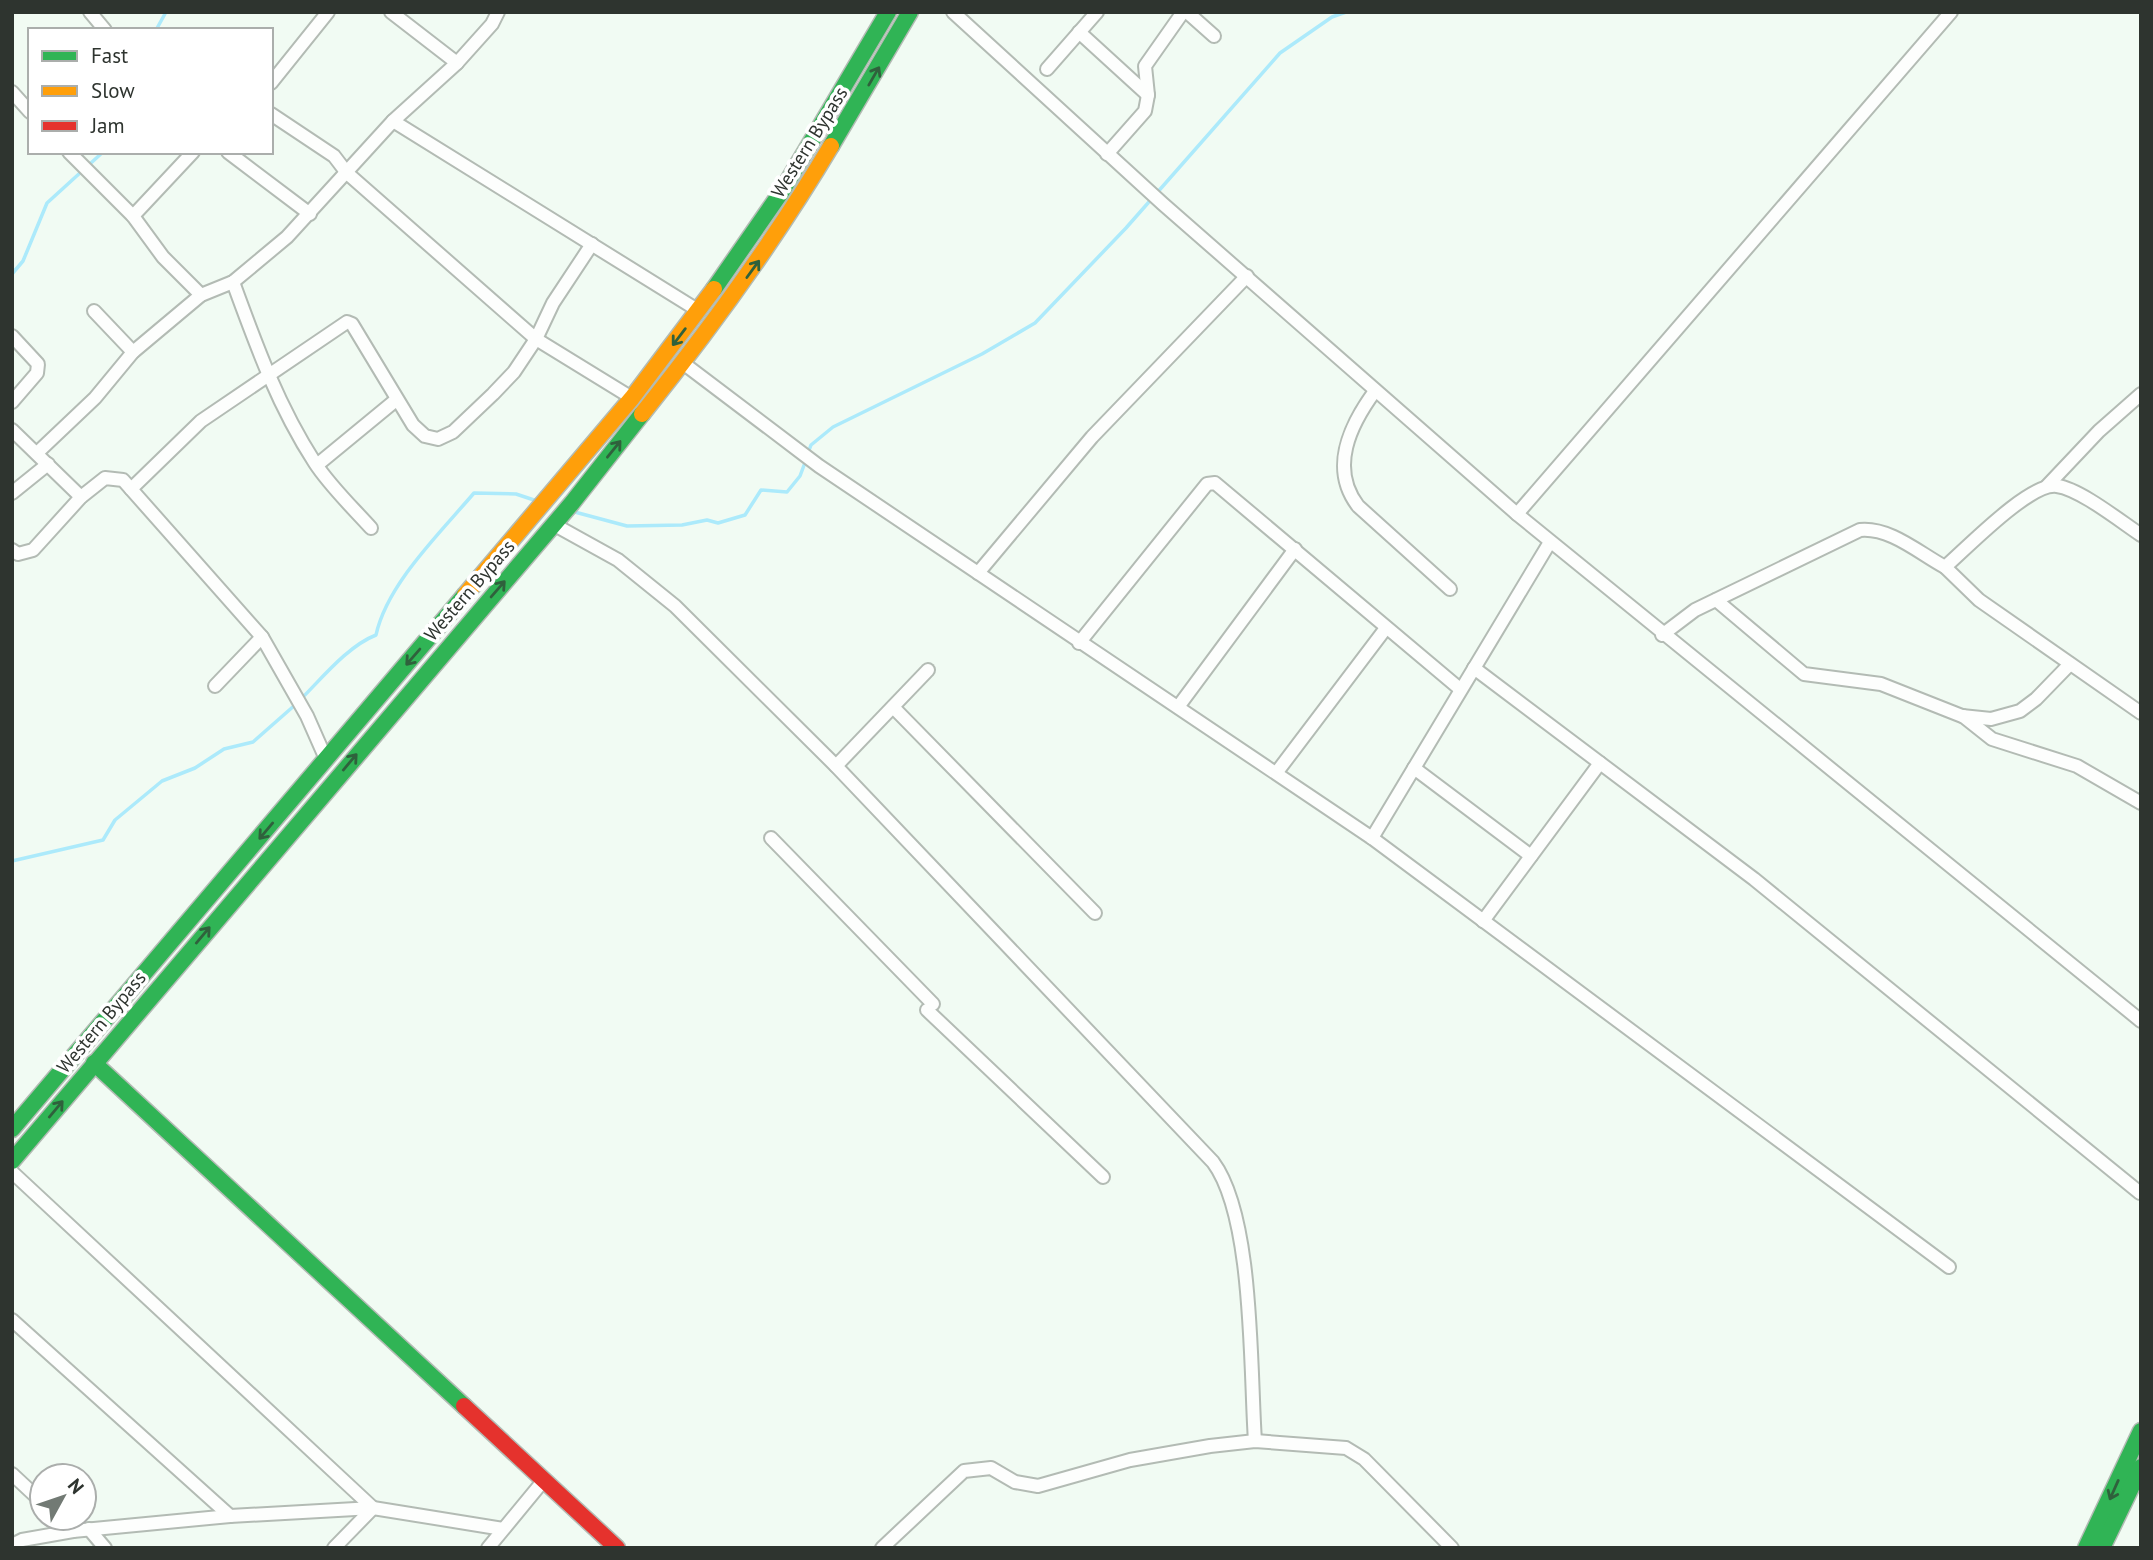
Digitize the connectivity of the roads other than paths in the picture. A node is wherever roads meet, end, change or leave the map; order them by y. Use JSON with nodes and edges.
{"nodes":[{"id":1,"x":90,"y":12,"type":"edge"},
{"id":2,"x":391,"y":12,"type":"edge"},
{"id":3,"x":498,"y":12,"type":"edge"},
{"id":4,"x":888,"y":12,"type":"edge"},
{"id":5,"x":910,"y":12,"type":"edge"},
{"id":6,"x":1097,"y":12,"type":"edge"},
{"id":7,"x":1185,"y":12,"type":"edge"},
{"id":8,"x":1951,"y":12,"type":"edge"},
{"id":9,"x":952,"y":13,"type":"edge"},
{"id":10,"x":319,"y":15,"type":"edge"},
{"id":11,"x":103,"y":28,"type":"edge"},
{"id":12,"x":1079,"y":32,"type":"junction"},
{"id":13,"x":1214,"y":36,"type":"dead end"},
{"id":14,"x":457,"y":63,"type":"junction"},
{"id":15,"x":1047,"y":69,"type":"dead end"},
{"id":16,"x":273,"y":80,"type":"edge"},
{"id":17,"x":12,"y":92,"type":"edge"},
{"id":18,"x":1148,"y":95,"type":"junction"},
{"id":19,"x":21,"y":109,"type":"edge"},
{"id":20,"x":273,"y":115,"type":"edge"},
{"id":21,"x":393,"y":121,"type":"junction"},
{"id":22,"x":1107,"y":153,"type":"junction"},
{"id":23,"x":71,"y":154,"type":"edge"},
{"id":24,"x":192,"y":154,"type":"edge"},
{"id":25,"x":231,"y":154,"type":"edge"},
{"id":26,"x":346,"y":173,"type":"junction"},
{"id":27,"x":310,"y":214,"type":"junction"},
{"id":28,"x":133,"y":216,"type":"junction"},
{"id":29,"x":592,"y":244,"type":"junction"},
{"id":30,"x":1247,"y":276,"type":"junction"},
{"id":31,"x":233,"y":282,"type":"junction"},
{"id":32,"x":201,"y":295,"type":"junction"},
{"id":33,"x":94,"y":311,"type":"dead end"},
{"id":34,"x":699,"y":311,"type":"junction"},
{"id":35,"x":12,"y":336,"type":"edge"},
{"id":36,"x":536,"y":339,"type":"junction"},
{"id":37,"x":133,"y":352,"type":"junction"},
{"id":38,"x":683,"y":363,"type":"junction"},
{"id":39,"x":267,"y":376,"type":"junction"},
{"id":40,"x":1375,"y":391,"type":"junction"},
{"id":41,"x":2141,"y":394,"type":"edge"},
{"id":42,"x":632,"y":398,"type":"junction"},
{"id":43,"x":396,"y":400,"type":"junction"},
{"id":44,"x":12,"y":402,"type":"edge"},
{"id":45,"x":12,"y":430,"type":"edge"},
{"id":46,"x":37,"y":453,"type":"junction"},
{"id":47,"x":48,"y":464,"type":"junction"},
{"id":48,"x":317,"y":465,"type":"junction"},
{"id":49,"x":2048,"y":486,"type":"junction"},
{"id":50,"x":131,"y":489,"type":"junction"},
{"id":51,"x":12,"y":493,"type":"edge"},
{"id":52,"x":81,"y":496,"type":"junction"},
{"id":53,"x":1517,"y":514,"type":"junction"},
{"id":54,"x":556,"y":521,"type":"junction"},
{"id":55,"x":370,"y":528,"type":"dead end"},
{"id":56,"x":2141,"y":535,"type":"edge"},
{"id":57,"x":1550,"y":542,"type":"junction"},
{"id":58,"x":1294,"y":549,"type":"junction"},
{"id":59,"x":12,"y":551,"type":"edge"},
{"id":60,"x":1944,"y":567,"type":"junction"},
{"id":61,"x":978,"y":573,"type":"junction"},
{"id":62,"x":1451,"y":589,"type":"dead end"},
{"id":63,"x":1716,"y":600,"type":"junction"},
{"id":64,"x":1385,"y":628,"type":"junction"},
{"id":65,"x":1662,"y":635,"type":"junction"},
{"id":66,"x":262,"y":637,"type":"junction"},
{"id":67,"x":1079,"y":643,"type":"junction"},
{"id":68,"x":2070,"y":664,"type":"junction"},
{"id":69,"x":1474,"y":668,"type":"junction"},
{"id":70,"x":928,"y":670,"type":"dead end"},
{"id":71,"x":215,"y":686,"type":"dead end"},
{"id":72,"x":1460,"y":689,"type":"junction"},
{"id":73,"x":893,"y":707,"type":"junction"},
{"id":74,"x":1178,"y":707,"type":"junction"},
{"id":75,"x":2141,"y":713,"type":"edge"},
{"id":76,"x":1962,"y":716,"type":"junction"},
{"id":77,"x":326,"y":759,"type":"junction"},
{"id":78,"x":1600,"y":763,"type":"junction"},
{"id":79,"x":836,"y":766,"type":"junction"},
{"id":80,"x":1414,"y":768,"type":"junction"},
{"id":81,"x":1277,"y":772,"type":"junction"},
{"id":82,"x":2141,"y":803,"type":"edge"},
{"id":83,"x":771,"y":838,"type":"dead end"},
{"id":84,"x":1372,"y":838,"type":"junction"},
{"id":85,"x":1531,"y":856,"type":"junction"},
{"id":86,"x":1095,"y":913,"type":"dead end"},
{"id":87,"x":1483,"y":920,"type":"junction"},
{"id":88,"x":2141,"y":1021,"type":"edge"},
{"id":89,"x":94,"y":1063,"type":"junction"},
{"id":90,"x":12,"y":1129,"type":"edge"},
{"id":91,"x":12,"y":1161,"type":"edge"},
{"id":92,"x":12,"y":1172,"type":"edge"},
{"id":93,"x":1103,"y":1177,"type":"dead end"},
{"id":94,"x":2140,"y":1193,"type":"edge"},
{"id":95,"x":1949,"y":1268,"type":"dead end"},
{"id":96,"x":12,"y":1320,"type":"edge"},
{"id":97,"x":2141,"y":1431,"type":"edge"},
{"id":98,"x":1255,"y":1441,"type":"junction"},
{"id":99,"x":2141,"y":1467,"type":"edge"},
{"id":100,"x":12,"y":1474,"type":"edge"},
{"id":101,"x":544,"y":1480,"type":"junction"},
{"id":102,"x":28,"y":1489,"type":"edge"},
{"id":103,"x":373,"y":1508,"type":"junction"},
{"id":104,"x":230,"y":1516,"type":"junction"},
{"id":105,"x":98,"y":1529,"type":"edge"},
{"id":106,"x":503,"y":1529,"type":"junction"},
{"id":107,"x":67,"y":1532,"type":"edge"},
{"id":108,"x":91,"y":1532,"type":"edge"},
{"id":109,"x":12,"y":1545,"type":"edge"},
{"id":110,"x":105,"y":1548,"type":"edge"},
{"id":111,"x":334,"y":1548,"type":"edge"},
{"id":112,"x":488,"y":1548,"type":"edge"},
{"id":113,"x":617,"y":1548,"type":"edge"},
{"id":114,"x":882,"y":1548,"type":"edge"},
{"id":115,"x":1452,"y":1548,"type":"edge"},
{"id":116,"x":2086,"y":1548,"type":"edge"},
{"id":117,"x":2102,"y":1548,"type":"edge"}],
"edges":[{"from":1,"to":11,"type":"street"},
{"from":2,"to":14,"type":"street"},
{"from":3,"to":14,"type":"street"},
{"from":4,"to":34,"type":"main road","name":"Western Bypass"},
{"from":38,"to":5,"type":"main road","name":"Western Bypass","one_way":true},
{"from":6,"to":12,"type":"street"},
{"from":7,"to":13,"type":"street"},
{"from":7,"to":18,"type":"street"},
{"from":8,"to":53,"type":"street"},
{"from":9,"to":22,"type":"street"},
{"from":10,"to":16,"type":"street"},
{"from":12,"to":15,"type":"street"},
{"from":12,"to":18,"type":"street"},
{"from":14,"to":21,"type":"street"},
{"from":17,"to":19,"type":"street"},
{"from":18,"to":22,"type":"street"},
{"from":20,"to":26,"type":"street"},
{"from":21,"to":26,"type":"street"},
{"from":21,"to":29,"type":"street"},
{"from":22,"to":30,"type":"street"},
{"from":23,"to":28,"type":"street"},
{"from":24,"to":28,"type":"street"},
{"from":25,"to":27,"type":"street"},
{"from":26,"to":27,"type":"street"},
{"from":26,"to":36,"type":"street"},
{"from":27,"to":31,"type":"street"},
{"from":28,"to":32,"type":"street"},
{"from":29,"to":34,"type":"street"},
{"from":29,"to":36,"type":"street"},
{"from":30,"to":40,"type":"street"},
{"from":30,"to":61,"type":"street"},
{"from":31,"to":32,"type":"street"},
{"from":31,"to":39,"type":"street"},
{"from":32,"to":37,"type":"street"},
{"from":33,"to":37,"type":"street"},
{"from":34,"to":42,"type":"main road","name":"Western Bypass","one_way":true},
{"from":35,"to":44,"type":"street"},
{"from":36,"to":42,"type":"street"},
{"from":36,"to":43,"type":"street"},
{"from":37,"to":46,"type":"street"},
{"from":54,"to":38,"type":"main road","name":"Western Bypass","one_way":true},
{"from":38,"to":61,"type":"street"},
{"from":39,"to":43,"type":"street"},
{"from":39,"to":48,"type":"street"},
{"from":39,"to":50,"type":"street"},
{"from":40,"to":53,"type":"street"},
{"from":40,"to":62,"type":"street"},
{"from":41,"to":49,"type":"street"},
{"from":42,"to":77,"type":"main road","name":"Western Bypass","one_way":true},
{"from":43,"to":48,"type":"street"},
{"from":45,"to":46,"type":"street"},
{"from":46,"to":47,"type":"street"},
{"from":47,"to":51,"type":"street"},
{"from":47,"to":52,"type":"street"},
{"from":48,"to":55,"type":"street"},
{"from":49,"to":56,"type":"street"},
{"from":49,"to":60,"type":"street"},
{"from":50,"to":52,"type":"street"},
{"from":50,"to":66,"type":"street"},
{"from":52,"to":59,"type":"street"},
{"from":53,"to":57,"type":"street"},
{"from":54,"to":79,"type":"street"},
{"from":89,"to":54,"type":"main road","name":"Western Bypass","one_way":true},
{"from":57,"to":65,"type":"street"},
{"from":57,"to":69,"type":"street"},
{"from":58,"to":64,"type":"street"},
{"from":58,"to":67,"type":"street"},
{"from":58,"to":74,"type":"street"},
{"from":60,"to":63,"type":"street"},
{"from":60,"to":68,"type":"street"},
{"from":61,"to":67,"type":"street"},
{"from":63,"to":65,"type":"street"},
{"from":63,"to":76,"type":"street"},
{"from":64,"to":72,"type":"street"},
{"from":64,"to":81,"type":"street"},
{"from":65,"to":88,"type":"street"},
{"from":66,"to":71,"type":"street"},
{"from":66,"to":77,"type":"street"},
{"from":67,"to":74,"type":"street"},
{"from":68,"to":75,"type":"street"},
{"from":68,"to":76,"type":"street"},
{"from":69,"to":72,"type":"street"},
{"from":69,"to":78,"type":"street"},
{"from":70,"to":73,"type":"street"},
{"from":72,"to":80,"type":"street"},
{"from":73,"to":79,"type":"street"},
{"from":73,"to":86,"type":"street"},
{"from":74,"to":81,"type":"street"},
{"from":76,"to":82,"type":"street"},
{"from":77,"to":90,"type":"main road","name":"Western Bypass","one_way":true},
{"from":78,"to":85,"type":"street"},
{"from":78,"to":94,"type":"street"},
{"from":79,"to":98,"type":"street"},
{"from":80,"to":84,"type":"street"},
{"from":80,"to":85,"type":"street"},
{"from":81,"to":84,"type":"street"},
{"from":83,"to":93,"type":"street"},
{"from":84,"to":87,"type":"street"},
{"from":85,"to":87,"type":"street"},
{"from":87,"to":95,"type":"street"},
{"from":91,"to":89,"type":"main road","name":"Western Bypass","one_way":true},
{"from":89,"to":101,"type":"main road"},
{"from":92,"to":103,"type":"street"},
{"from":96,"to":104,"type":"street"},
{"from":97,"to":116,"type":"main road","one_way":true},
{"from":98,"to":114,"type":"street"},
{"from":98,"to":115,"type":"street"},
{"from":99,"to":117,"type":"main road"},
{"from":100,"to":102,"type":"street"},
{"from":101,"to":106,"type":"street"},
{"from":101,"to":113,"type":"main road"},
{"from":103,"to":104,"type":"street"},
{"from":103,"to":106,"type":"street"},
{"from":103,"to":111,"type":"street"},
{"from":104,"to":105,"type":"street"},
{"from":106,"to":112,"type":"street"},
{"from":107,"to":109,"type":"street"},
{"from":108,"to":110,"type":"street"}]}
